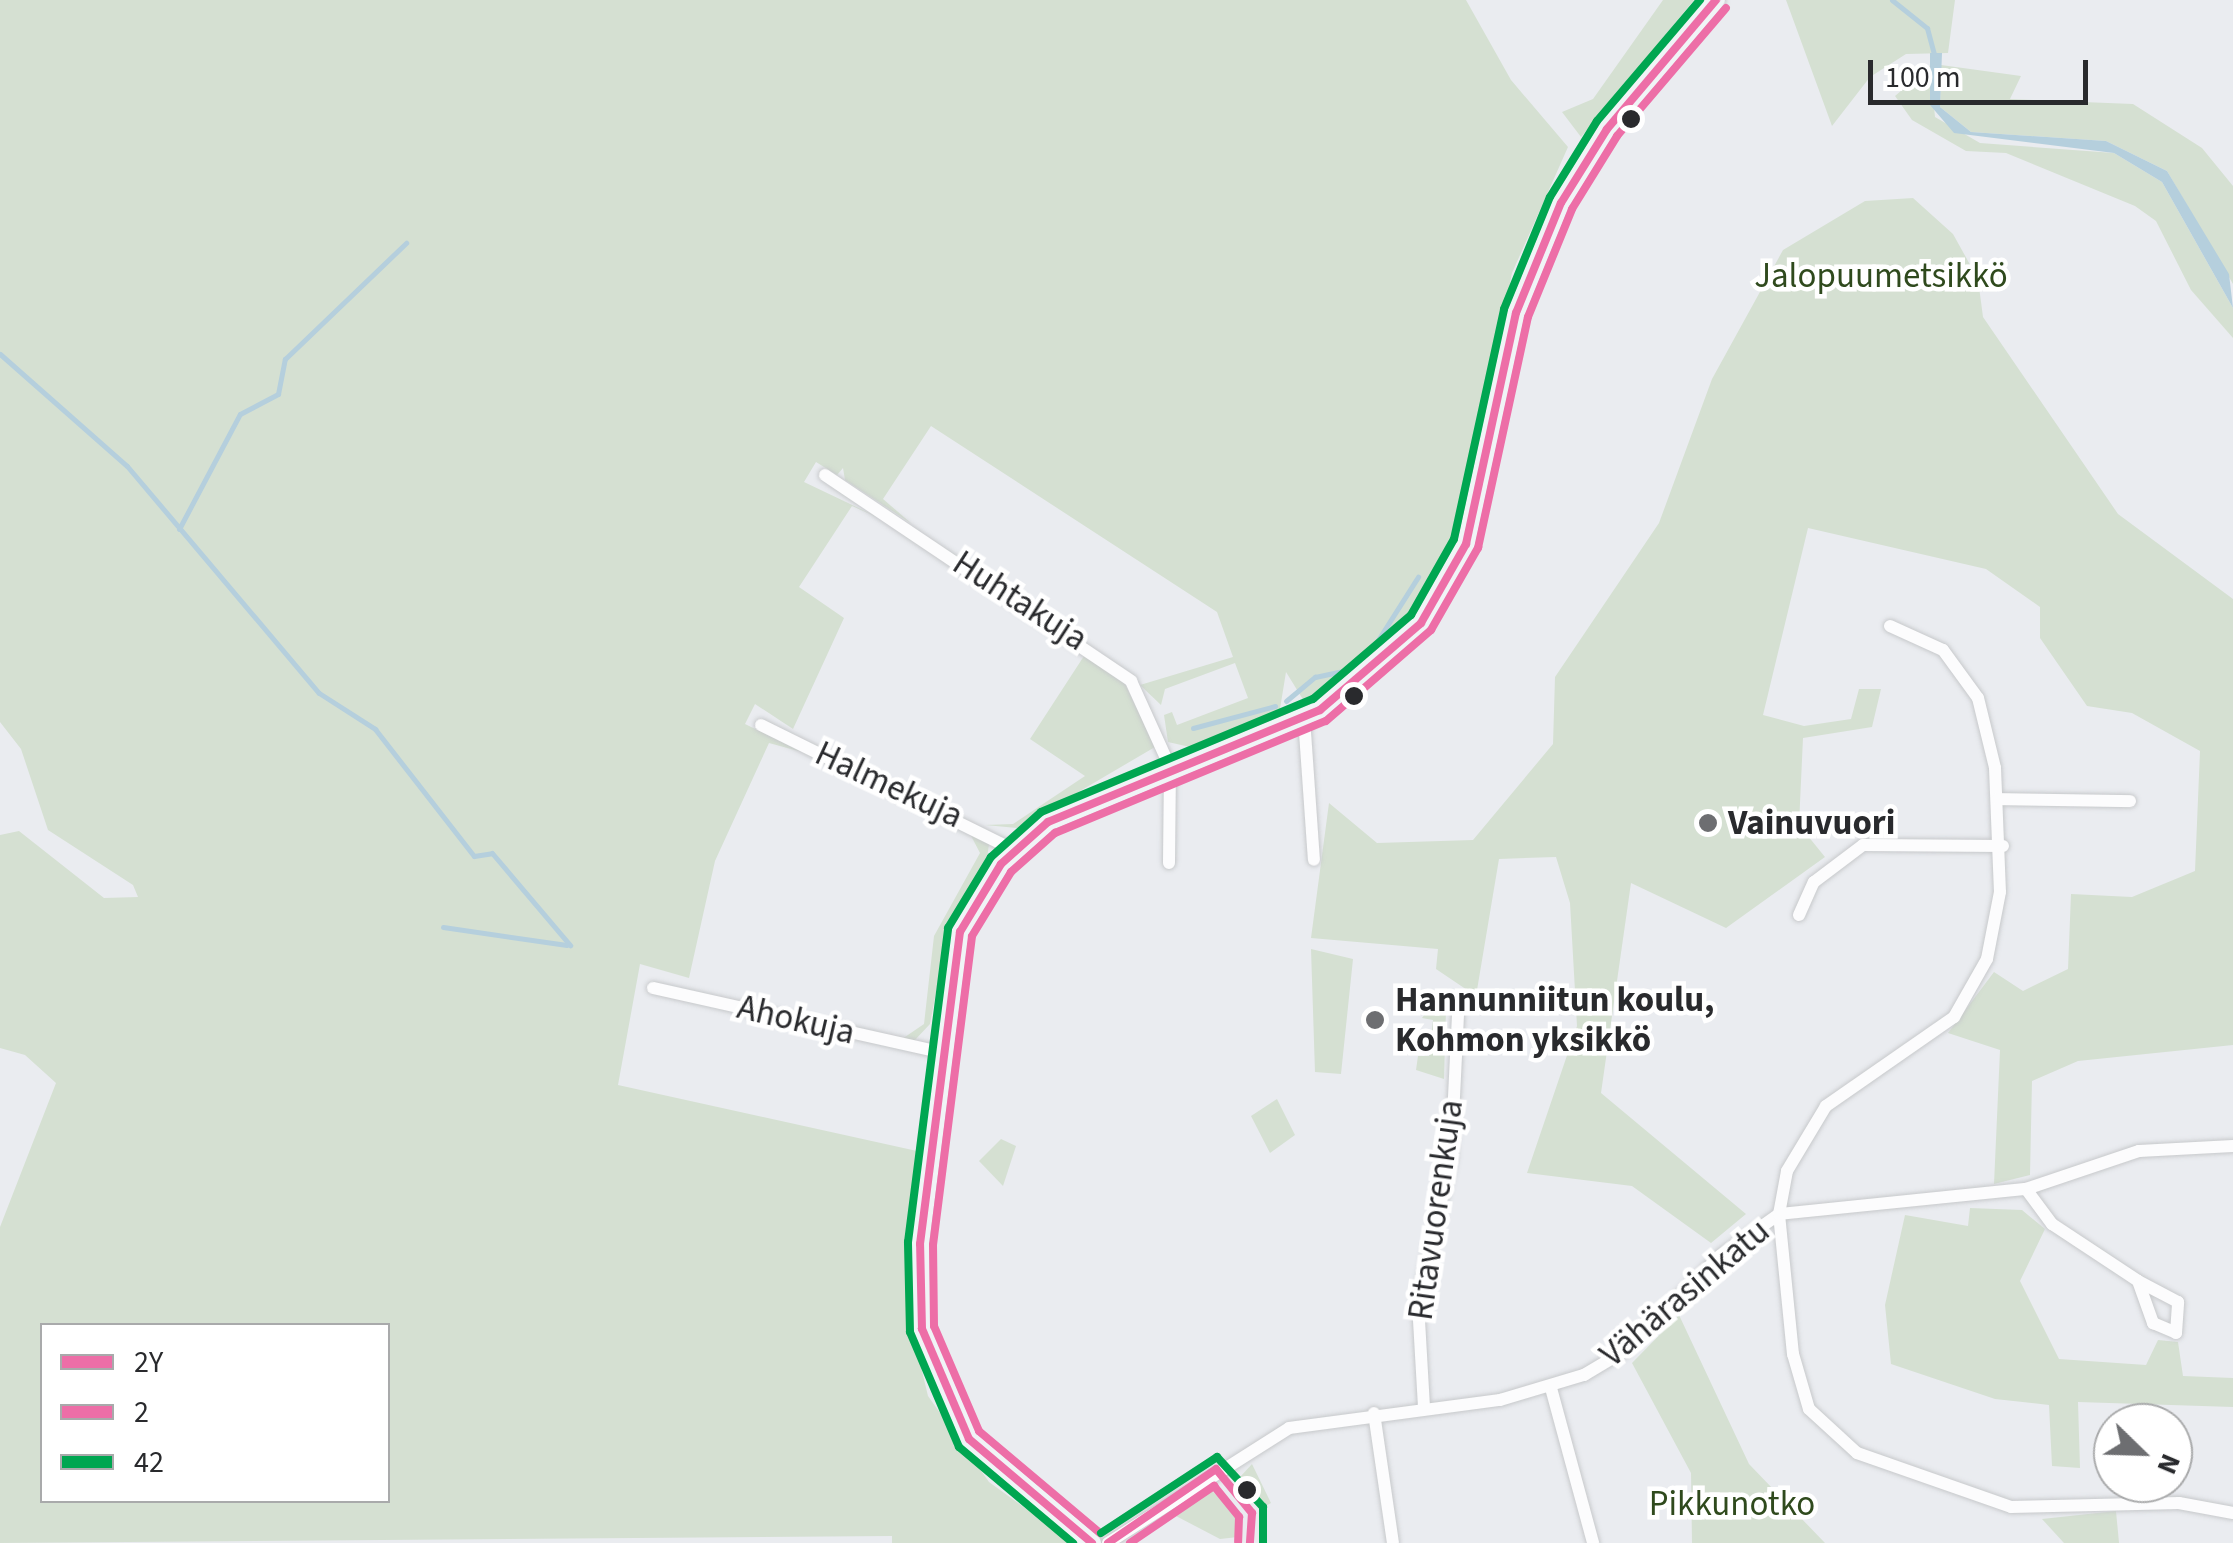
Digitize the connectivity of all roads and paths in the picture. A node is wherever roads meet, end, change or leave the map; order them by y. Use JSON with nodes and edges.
{"nodes":[{"id":1,"x":1712,"y":4,"type":"edge"},
{"id":2,"x":824,"y":475,"type":"dead end"},
{"id":3,"x":1890,"y":626,"type":"dead end"},
{"id":4,"x":1304,"y":718,"type":"junction"},
{"id":5,"x":761,"y":724,"type":"dead end"},
{"id":6,"x":1170,"y":768,"type":"junction"},
{"id":7,"x":1998,"y":799,"type":"junction"},
{"id":8,"x":2130,"y":801,"type":"dead end"},
{"id":9,"x":2003,"y":846,"type":"junction"},
{"id":10,"x":1014,"y":850,"type":"junction"},
{"id":11,"x":1314,"y":860,"type":"dead end"},
{"id":12,"x":1169,"y":863,"type":"dead end"},
{"id":13,"x":1799,"y":915,"type":"dead end"},
{"id":14,"x":653,"y":988,"type":"dead end"},
{"id":15,"x":1458,"y":1013,"type":"dead end"},
{"id":16,"x":940,"y":1052,"type":"junction"},
{"id":17,"x":2233,"y":1146,"type":"edge"},
{"id":18,"x":2026,"y":1188,"type":"junction"},
{"id":19,"x":1779,"y":1214,"type":"junction"},
{"id":20,"x":2138,"y":1280,"type":"dead end"},
{"id":21,"x":1550,"y":1388,"type":"junction"},
{"id":22,"x":1424,"y":1407,"type":"junction"},
{"id":23,"x":1374,"y":1413,"type":"junction"},
{"id":24,"x":2233,"y":1513,"type":"edge"},
{"id":25,"x":1092,"y":1543,"type":"edge"},
{"id":26,"x":1108,"y":1543,"type":"edge"},
{"id":27,"x":1392,"y":1543,"type":"edge"},
{"id":28,"x":1593,"y":1543,"type":"edge"}],
"edges":[{"from":1,"to":4,"type":"street"},
{"from":2,"to":6,"type":"street","name":"Huhtakuja"},
{"from":3,"to":7,"type":"street"},
{"from":4,"to":6,"type":"street"},
{"from":4,"to":11,"type":"street"},
{"from":5,"to":10,"type":"street","name":"Halmekuja"},
{"from":6,"to":10,"type":"street"},
{"from":6,"to":12,"type":"street"},
{"from":7,"to":8,"type":"street"},
{"from":7,"to":9,"type":"street"},
{"from":9,"to":13,"type":"street"},
{"from":9,"to":19,"type":"street"},
{"from":10,"to":16,"type":"street"},
{"from":14,"to":16,"type":"street","name":"Ahokuja"},
{"from":15,"to":22,"type":"street","name":"Ritavuorenkuja"},
{"from":16,"to":25,"type":"street"},
{"from":17,"to":18,"type":"street","name":"Vähärasinkatu"},
{"from":18,"to":19,"type":"street","name":"Vähärasinkatu"},
{"from":18,"to":20,"type":"street"},
{"from":19,"to":21,"type":"street","name":"Vähärasinkatu"},
{"from":19,"to":24,"type":"street"},
{"from":21,"to":22,"type":"street","name":"Vähärasinkatu"},
{"from":21,"to":28,"type":"street"},
{"from":22,"to":23,"type":"street","name":"Vähärasinkatu"},
{"from":23,"to":26,"type":"street","name":"Vähärasinkatu"},
{"from":23,"to":27,"type":"street"}]}
